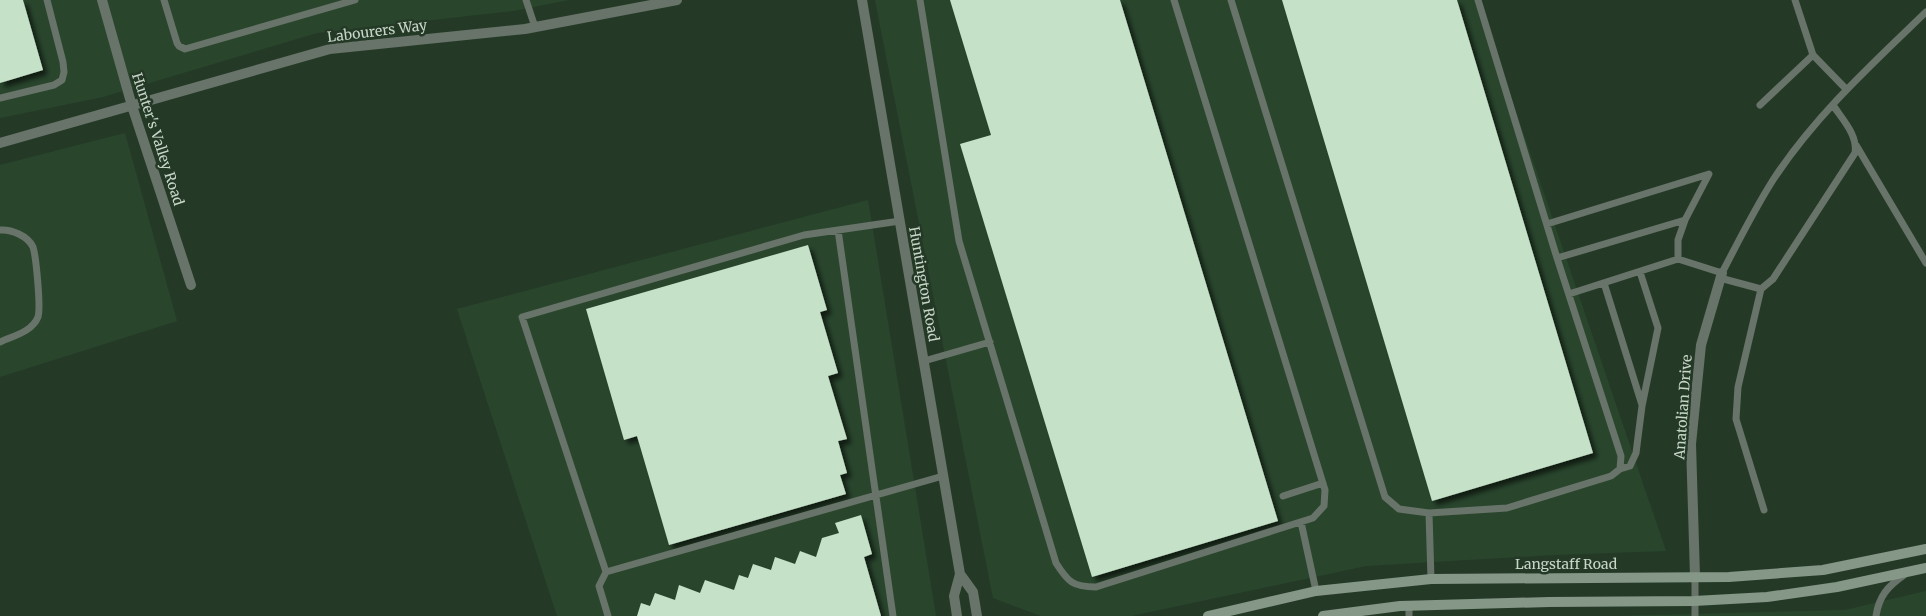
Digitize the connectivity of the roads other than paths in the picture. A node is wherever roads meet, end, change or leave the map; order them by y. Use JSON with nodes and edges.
{"nodes":[{"id":1,"x":46,"y":0,"type":"edge"},
{"id":2,"x":102,"y":0,"type":"edge"},
{"id":3,"x":164,"y":0,"type":"edge"},
{"id":4,"x":355,"y":0,"type":"edge"},
{"id":5,"x":526,"y":0,"type":"edge"},
{"id":6,"x":677,"y":0,"type":"edge"},
{"id":7,"x":862,"y":0,"type":"edge"},
{"id":8,"x":920,"y":0,"type":"edge"},
{"id":9,"x":1174,"y":0,"type":"edge"},
{"id":10,"x":1231,"y":0,"type":"edge"},
{"id":11,"x":1478,"y":0,"type":"edge"},
{"id":12,"x":1795,"y":0,"type":"edge"},
{"id":13,"x":1926,"y":12,"type":"edge"},
{"id":14,"x":535,"y":27,"type":"junction"},
{"id":15,"x":1814,"y":55,"type":"junction"},
{"id":16,"x":1846,"y":89,"type":"junction"},
{"id":17,"x":0,"y":98,"type":"edge"},
{"id":18,"x":1760,"y":105,"type":"dead end"},
{"id":19,"x":1833,"y":105,"type":"junction"},
{"id":20,"x":132,"y":106,"type":"junction"},
{"id":21,"x":0,"y":143,"type":"edge"},
{"id":22,"x":1856,"y":145,"type":"junction"},
{"id":23,"x":1685,"y":220,"type":"junction"},
{"id":24,"x":900,"y":221,"type":"junction"},
{"id":25,"x":1547,"y":224,"type":"junction"},
{"id":26,"x":0,"y":230,"type":"edge"},
{"id":27,"x":838,"y":230,"type":"junction"},
{"id":28,"x":1557,"y":258,"type":"junction"},
{"id":29,"x":1678,"y":258,"type":"junction"},
{"id":30,"x":1926,"y":263,"type":"edge"},
{"id":31,"x":1640,"y":272,"type":"junction"},
{"id":32,"x":1721,"y":276,"type":"junction"},
{"id":33,"x":1604,"y":283,"type":"junction"},
{"id":34,"x":190,"y":285,"type":"dead end"},
{"id":35,"x":1761,"y":289,"type":"junction"},
{"id":36,"x":1569,"y":294,"type":"junction"},
{"id":37,"x":0,"y":342,"type":"edge"},
{"id":38,"x":990,"y":342,"type":"junction"},
{"id":39,"x":924,"y":362,"type":"junction"},
{"id":40,"x":1642,"y":406,"type":"junction"},
{"id":41,"x":1620,"y":469,"type":"junction"},
{"id":42,"x":943,"y":476,"type":"junction"},
{"id":43,"x":1323,"y":483,"type":"junction"},
{"id":44,"x":876,"y":494,"type":"junction"},
{"id":45,"x":1283,"y":496,"type":"dead end"},
{"id":46,"x":1764,"y":510,"type":"dead end"},
{"id":47,"x":1429,"y":512,"type":"junction"},
{"id":48,"x":1301,"y":522,"type":"junction"},
{"id":49,"x":1926,"y":549,"type":"edge"},
{"id":50,"x":1926,"y":568,"type":"edge"},
{"id":51,"x":606,"y":572,"type":"junction"},
{"id":52,"x":1908,"y":572,"type":"junction"},
{"id":53,"x":960,"y":574,"type":"junction"},
{"id":54,"x":1695,"y":576,"type":"junction"},
{"id":55,"x":1431,"y":579,"type":"junction"},
{"id":56,"x":1316,"y":591,"type":"junction"},
{"id":57,"x":1694,"y":601,"type":"junction"},
{"id":58,"x":1409,"y":611,"type":"edge"},
{"id":59,"x":608,"y":616,"type":"edge"},
{"id":60,"x":893,"y":616,"type":"edge"},
{"id":61,"x":957,"y":616,"type":"edge"},
{"id":62,"x":977,"y":616,"type":"edge"},
{"id":63,"x":1208,"y":616,"type":"edge"},
{"id":64,"x":1323,"y":616,"type":"edge"},
{"id":65,"x":1695,"y":616,"type":"edge"},
{"id":66,"x":1876,"y":616,"type":"edge"}],
"edges":[{"from":1,"to":17,"type":"lane"},
{"from":2,"to":20,"type":"street","name":"Hunter's Valley Road"},
{"from":3,"to":4,"type":"lane"},
{"from":5,"to":14,"type":"lane"},
{"from":6,"to":14,"type":"street","name":"Labourers Way"},
{"from":7,"to":24,"type":"street","name":"Huntington Road"},
{"from":8,"to":38,"type":"lane"},
{"from":9,"to":43,"type":"lane"},
{"from":10,"to":47,"type":"lane"},
{"from":11,"to":25,"type":"lane"},
{"from":12,"to":15,"type":"lane"},
{"from":13,"to":16,"type":"lane"},
{"from":14,"to":20,"type":"street","name":"Labourers Way"},
{"from":15,"to":16,"type":"lane"},
{"from":15,"to":18,"type":"lane"},
{"from":16,"to":19,"type":"lane"},
{"from":19,"to":22,"type":"lane"},
{"from":19,"to":32,"type":"lane"},
{"from":20,"to":21,"type":"street","name":"Labourers Way"},
{"from":20,"to":34,"type":"street","name":"Hunter's Valley Road"},
{"from":22,"to":30,"type":"lane"},
{"from":22,"to":35,"type":"lane"},
{"from":23,"to":25,"type":"lane"},
{"from":23,"to":28,"type":"lane"},
{"from":23,"to":29,"type":"lane"},
{"from":24,"to":27,"type":"lane"},
{"from":24,"to":39,"type":"street","name":"Huntington Road"},
{"from":25,"to":28,"type":"lane"},
{"from":26,"to":37,"type":"lane"},
{"from":27,"to":44,"type":"lane"},
{"from":27,"to":51,"type":"lane"},
{"from":28,"to":36,"type":"lane"},
{"from":29,"to":31,"type":"lane"},
{"from":29,"to":32,"type":"lane"},
{"from":31,"to":33,"type":"lane"},
{"from":31,"to":40,"type":"lane"},
{"from":32,"to":35,"type":"lane"},
{"from":32,"to":54,"type":"street","name":"Anatolian Drive"},
{"from":33,"to":36,"type":"lane"},
{"from":33,"to":40,"type":"lane"},
{"from":35,"to":46,"type":"lane"},
{"from":36,"to":41,"type":"lane"},
{"from":38,"to":39,"type":"lane"},
{"from":38,"to":48,"type":"lane"},
{"from":39,"to":42,"type":"street","name":"Huntington Road"},
{"from":40,"to":41,"type":"lane"},
{"from":41,"to":47,"type":"lane"},
{"from":42,"to":44,"type":"lane"},
{"from":42,"to":53,"type":"street","name":"Huntington Road"},
{"from":43,"to":45,"type":"lane"},
{"from":43,"to":48,"type":"lane"},
{"from":44,"to":51,"type":"lane"},
{"from":44,"to":60,"type":"lane"},
{"from":47,"to":55,"type":"lane"},
{"from":48,"to":56,"type":"lane"},
{"from":49,"to":54,"type":"main road","name":"Langstaff Road"},
{"from":50,"to":52,"type":"main road"},
{"from":51,"to":59,"type":"lane"},
{"from":52,"to":57,"type":"main road"},
{"from":52,"to":66,"type":"lane"},
{"from":53,"to":61,"type":"street","name":"Huntington Road"},
{"from":53,"to":62,"type":"street","name":"Huntington Road"},
{"from":54,"to":55,"type":"main road","name":"Langstaff Road"},
{"from":54,"to":57,"type":"lane"},
{"from":55,"to":56,"type":"main road","name":"Langstaff Road"},
{"from":56,"to":63,"type":"main road","name":"Langstaff Road"},
{"from":57,"to":58,"type":"main road"},
{"from":57,"to":65,"type":"lane"},
{"from":58,"to":64,"type":"main road"}]}
